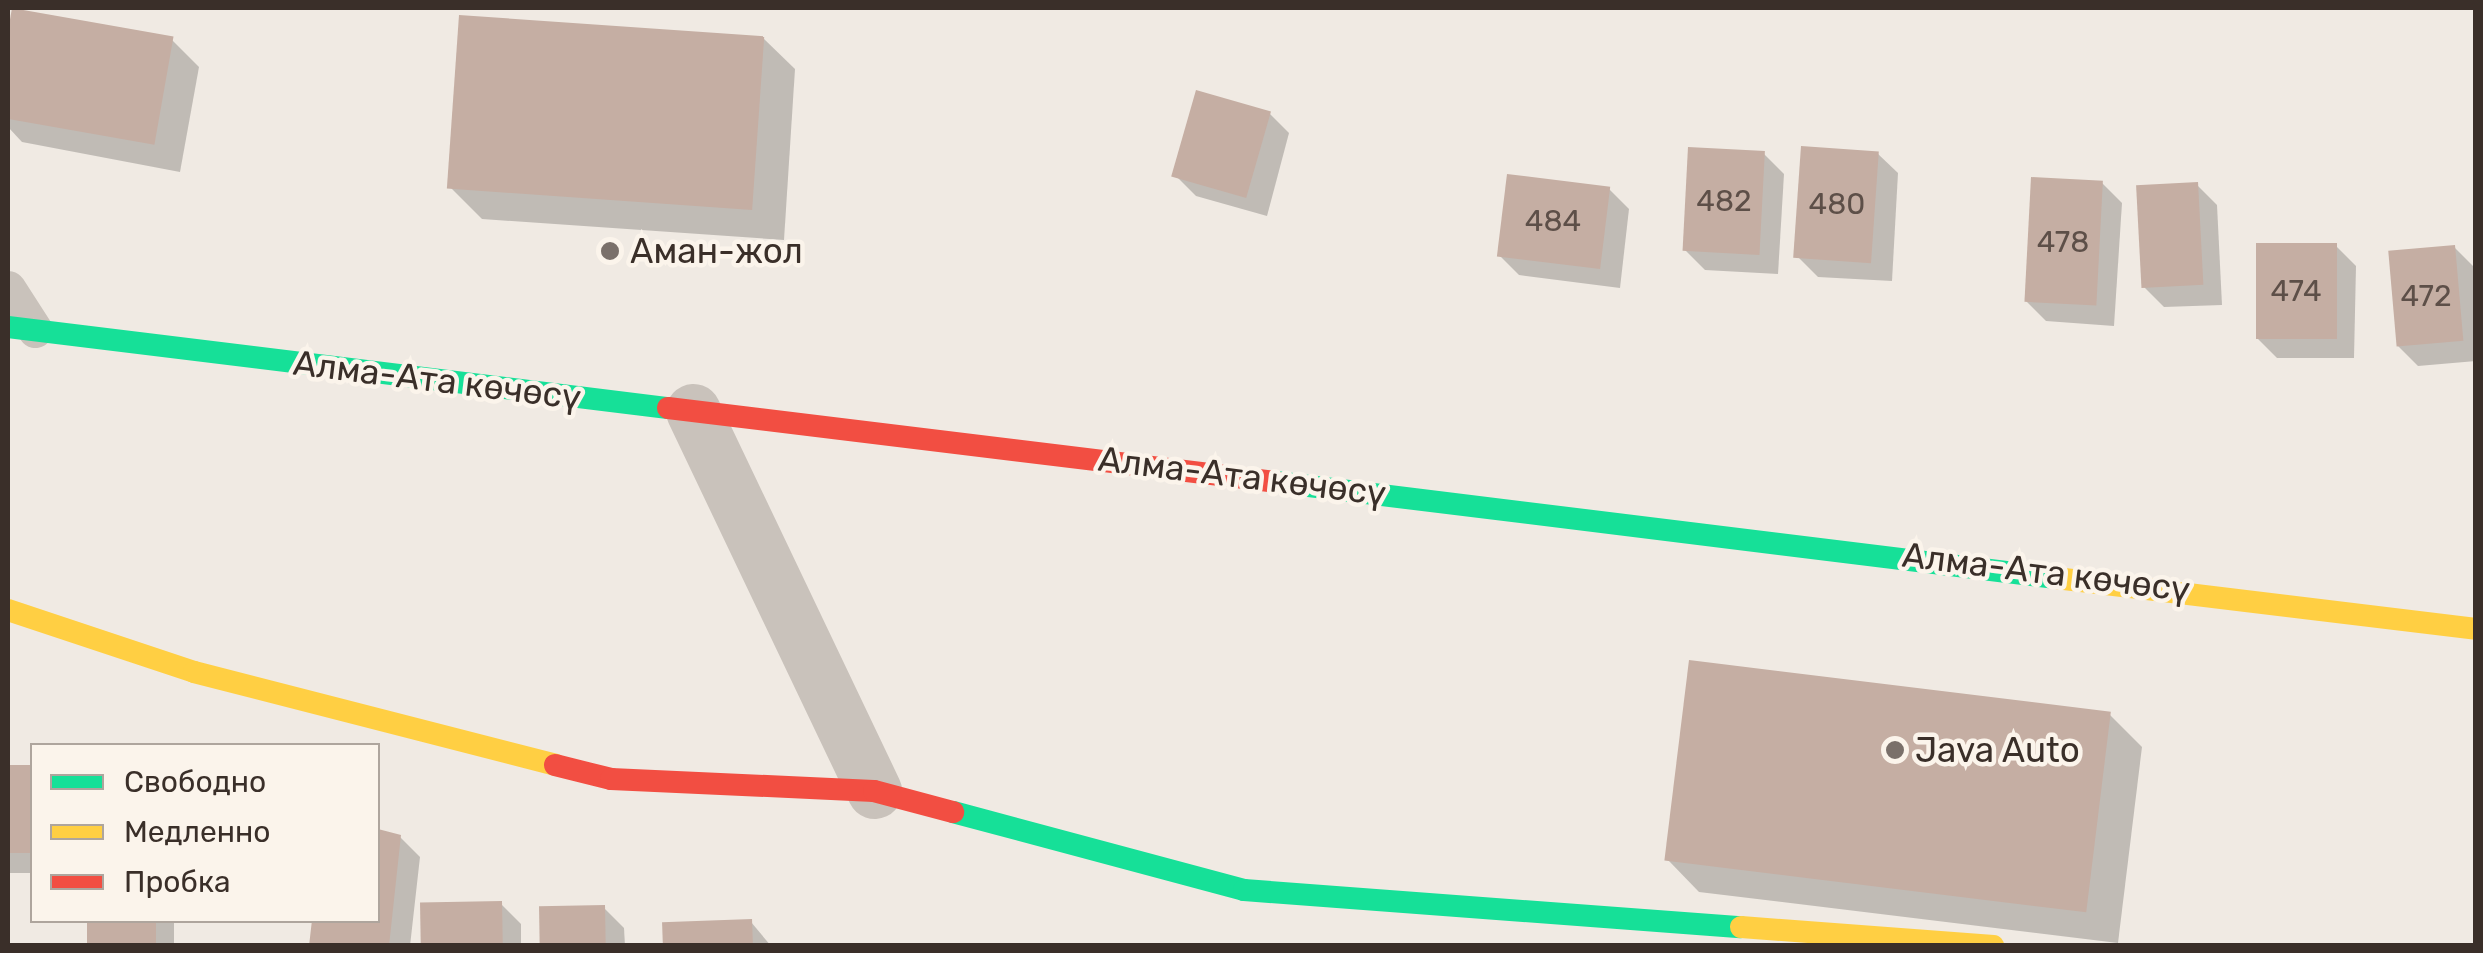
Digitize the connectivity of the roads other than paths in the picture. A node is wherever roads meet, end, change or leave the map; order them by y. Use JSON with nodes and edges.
{"nodes":[{"id":1,"x":8,"y":288,"type":"edge"},
{"id":2,"x":21,"y":328,"type":"edge"},
{"id":3,"x":693,"y":411,"type":"junction"},
{"id":4,"x":8,"y":610,"type":"edge"},
{"id":5,"x":2476,"y":628,"type":"edge"},
{"id":6,"x":874,"y":792,"type":"junction"},
{"id":7,"x":1994,"y":946,"type":"edge"}],
"edges":[{"from":1,"to":2,"type":"lane"},
{"from":2,"to":3,"type":"main road","name":"Алма-Ата көчөсү"},
{"from":3,"to":5,"type":"main road","name":"Алма-Ата көчөсү"},
{"from":3,"to":6,"type":"street"},
{"from":4,"to":6,"type":"main road"},
{"from":6,"to":7,"type":"main road"}]}
